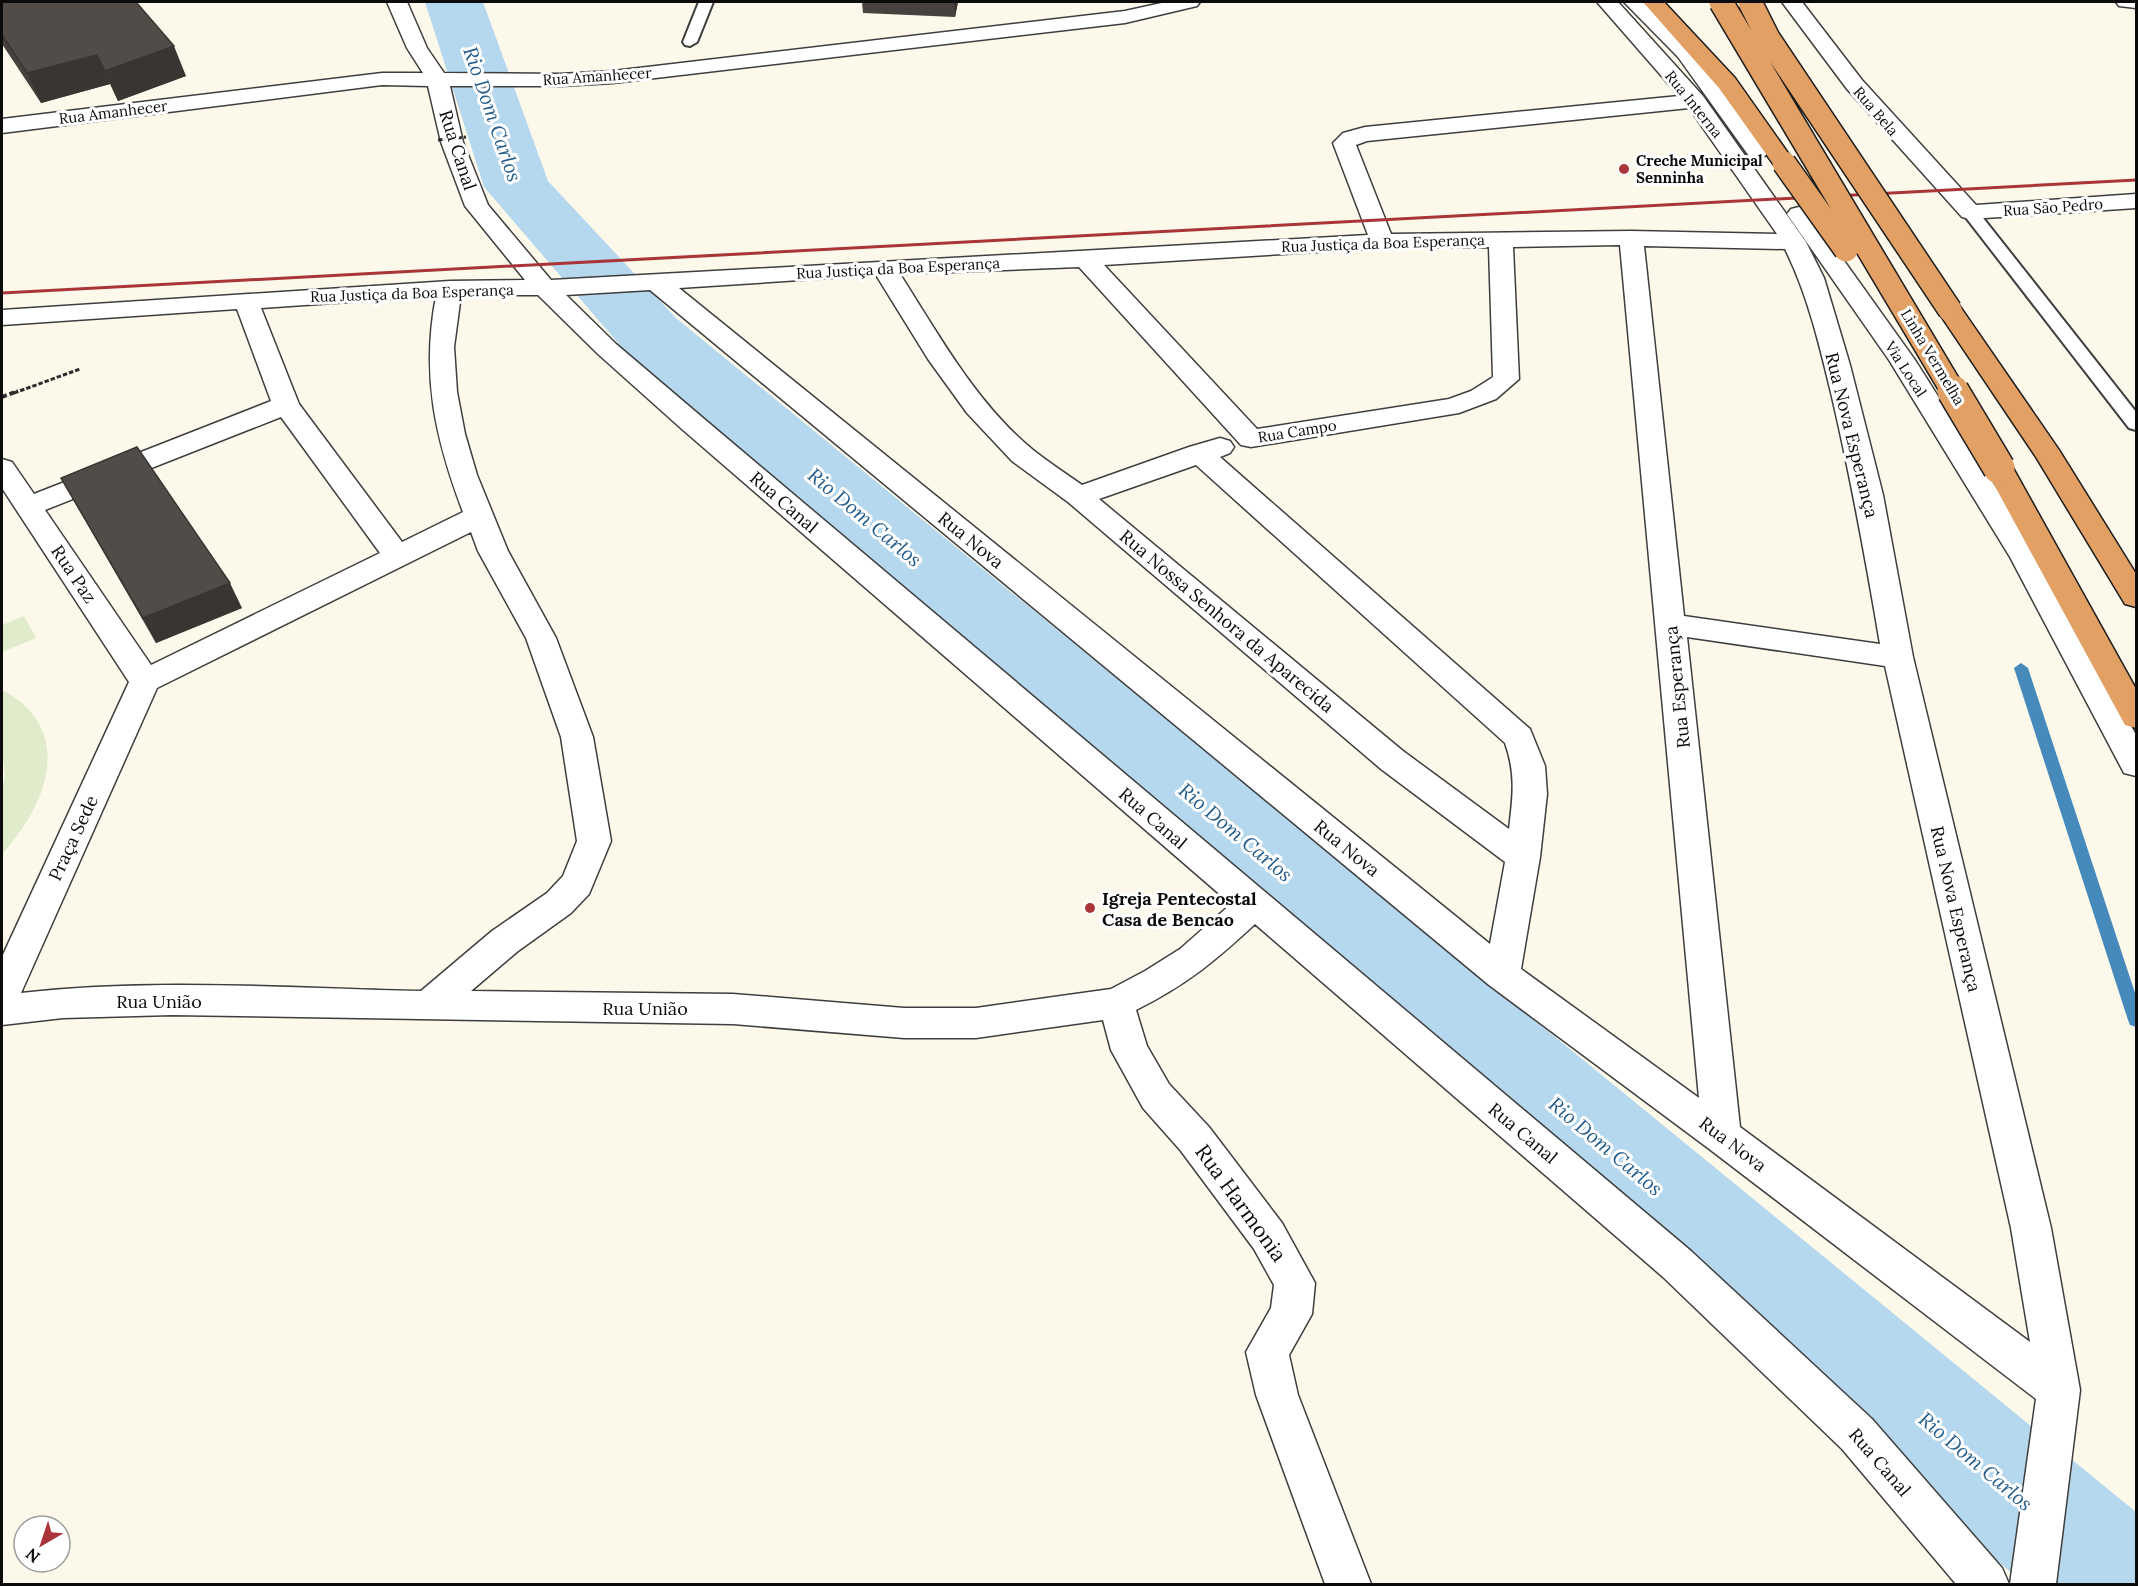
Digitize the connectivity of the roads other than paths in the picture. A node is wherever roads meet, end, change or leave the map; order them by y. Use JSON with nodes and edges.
{"nodes":[{"id":1,"x":397,"y":2,"type":"edge"},
{"id":2,"x":706,"y":2,"type":"edge"},
{"id":3,"x":1190,"y":2,"type":"edge"},
{"id":4,"x":1607,"y":2,"type":"edge"},
{"id":5,"x":1634,"y":2,"type":"edge"},
{"id":6,"x":1653,"y":2,"type":"edge"},
{"id":7,"x":1721,"y":2,"type":"edge"},
{"id":8,"x":1750,"y":2,"type":"edge"},
{"id":9,"x":1792,"y":2,"type":"edge"},
{"id":10,"x":2126,"y":2,"type":"edge"},
{"id":11,"x":2136,"y":2,"type":"edge"},
{"id":12,"x":690,"y":42,"type":"dead end"},
{"id":13,"x":450,"y":78,"type":"junction"},
{"id":14,"x":1695,"y":101,"type":"junction"},
{"id":15,"x":2,"y":126,"type":"edge"},
{"id":16,"x":2136,"y":201,"type":"edge"},
{"id":17,"x":1970,"y":212,"type":"junction"},
{"id":18,"x":1501,"y":238,"type":"junction"},
{"id":19,"x":1630,"y":238,"type":"junction"},
{"id":20,"x":1382,"y":241,"type":"junction"},
{"id":21,"x":1794,"y":242,"type":"junction"},
{"id":22,"x":1085,"y":260,"type":"junction"},
{"id":23,"x":883,"y":267,"type":"junction"},
{"id":24,"x":640,"y":283,"type":"junction"},
{"id":25,"x":450,"y":288,"type":"junction"},
{"id":26,"x":545,"y":288,"type":"junction"},
{"id":27,"x":246,"y":300,"type":"junction"},
{"id":28,"x":2,"y":317,"type":"edge"},
{"id":29,"x":286,"y":405,"type":"junction"},
{"id":30,"x":2136,"y":424,"type":"edge"},
{"id":31,"x":1251,"y":439,"type":"junction"},
{"id":32,"x":1199,"y":453,"type":"junction"},
{"id":33,"x":2,"y":468,"type":"edge"},
{"id":34,"x":1999,"y":468,"type":"junction"},
{"id":35,"x":1078,"y":496,"type":"junction"},
{"id":36,"x":29,"y":506,"type":"junction"},
{"id":37,"x":478,"y":516,"type":"junction"},
{"id":38,"x":397,"y":555,"type":"junction"},
{"id":39,"x":2136,"y":597,"type":"edge"},
{"id":40,"x":1670,"y":624,"type":"junction"},
{"id":41,"x":1898,"y":657,"type":"junction"},
{"id":42,"x":145,"y":681,"type":"junction"},
{"id":43,"x":2136,"y":717,"type":"edge"},
{"id":44,"x":2136,"y":764,"type":"edge"},
{"id":45,"x":1523,"y":856,"type":"junction"},
{"id":46,"x":1254,"y":904,"type":"junction"},
{"id":47,"x":1502,"y":975,"type":"junction"},
{"id":48,"x":2,"y":995,"type":"edge"},
{"id":49,"x":1116,"y":1003,"type":"junction"},
{"id":50,"x":428,"y":1006,"type":"junction"},
{"id":51,"x":2,"y":1010,"type":"edge"},
{"id":52,"x":1722,"y":1136,"type":"junction"},
{"id":53,"x":2059,"y":1390,"type":"junction"},
{"id":54,"x":2033,"y":1580,"type":"edge"},
{"id":55,"x":1348,"y":1584,"type":"edge"},
{"id":56,"x":1986,"y":1584,"type":"edge"}],
"edges":[{"from":1,"to":13,"type":"street","name":"Rua Canal"},
{"from":2,"to":12,"type":"lane"},
{"from":3,"to":13,"type":"street","name":"Rua Amanhecer"},
{"from":4,"to":14,"type":"street","name":"Rua Interna"},
{"from":5,"to":44,"type":"street","name":"Via Local"},
{"from":6,"to":34,"type":"highway","bridge":true},
{"from":7,"to":34,"type":"highway","name":"Linha Vermelha","bridge":true},
{"from":8,"to":39,"type":"highway","bridge":true},
{"from":9,"to":17,"type":"street","name":"Rua Bela"},
{"from":10,"to":11,"type":"street"},
{"from":13,"to":15,"type":"street","name":"Rua Amanhecer"},
{"from":13,"to":26,"type":"street","name":"Rua Canal"},
{"from":14,"to":20,"type":"street"},
{"from":14,"to":21,"type":"street","name":"Rua Interna"},
{"from":16,"to":17,"type":"street","name":"Rua São Pedro"},
{"from":17,"to":30,"type":"lane"},
{"from":18,"to":19,"type":"street","name":"Rua Justiça da Boa Esperança"},
{"from":18,"to":20,"type":"street","name":"Rua Justiça da Boa Esperança"},
{"from":18,"to":31,"type":"street","name":"Rua Campo"},
{"from":19,"to":21,"type":"street","name":"Rua Justiça da Boa Esperança"},
{"from":19,"to":40,"type":"street","name":"Rua Esperança"},
{"from":20,"to":22,"type":"street","name":"Rua Justiça da Boa Esperança"},
{"from":21,"to":41,"type":"street","name":"Rua Nova Esperança"},
{"from":22,"to":23,"type":"street","name":"Rua Justiça da Boa Esperança"},
{"from":22,"to":31,"type":"street","name":"Rua Campo"},
{"from":23,"to":24,"type":"street","name":"Rua Justiça da Boa Esperança"},
{"from":23,"to":35,"type":"street","name":"Rua Nossa Senhora da Aparecida"},
{"from":24,"to":26,"type":"street","name":"Rua Justiça da Boa Esperança"},
{"from":24,"to":47,"type":"street","name":"Rua Nova"},
{"from":25,"to":26,"type":"street","name":"Rua Justiça da Boa Esperança"},
{"from":25,"to":27,"type":"street","name":"Rua Justiça da Boa Esperança"},
{"from":25,"to":37,"type":"street"},
{"from":26,"to":46,"type":"street","name":"Rua Canal"},
{"from":27,"to":28,"type":"street","name":"Rua Justiça da Boa Esperança"},
{"from":27,"to":29,"type":"street"},
{"from":29,"to":36,"type":"street"},
{"from":29,"to":38,"type":"street"},
{"from":31,"to":32,"type":"street"},
{"from":32,"to":35,"type":"street"},
{"from":32,"to":45,"type":"street"},
{"from":33,"to":36,"type":"street","name":"Rua Paz"},
{"from":34,"to":43,"type":"highway","name":"Linha Vermelha"},
{"from":35,"to":45,"type":"street","name":"Rua Nossa Senhora da Aparecida"},
{"from":36,"to":42,"type":"street","name":"Rua Paz"},
{"from":37,"to":38,"type":"street"},
{"from":37,"to":50,"type":"street"},
{"from":38,"to":42,"type":"street"},
{"from":40,"to":41,"type":"street"},
{"from":40,"to":52,"type":"street","name":"Rua Esperança"},
{"from":41,"to":53,"type":"street","name":"Rua Nova Esperança"},
{"from":42,"to":48,"type":"street","name":"Praça Sede"},
{"from":45,"to":47,"type":"street"},
{"from":46,"to":49,"type":"street","name":"Rua União"},
{"from":46,"to":56,"type":"street","name":"Rua Canal"},
{"from":47,"to":52,"type":"street","name":"Rua Nova"},
{"from":49,"to":50,"type":"street","name":"Rua União"},
{"from":49,"to":55,"type":"street","name":"Rua Harmonia"},
{"from":50,"to":51,"type":"street","name":"Rua União"},
{"from":52,"to":53,"type":"street","name":"Rua Nova"},
{"from":53,"to":54,"type":"street","name":"Rua Nova Esperança"}]}
